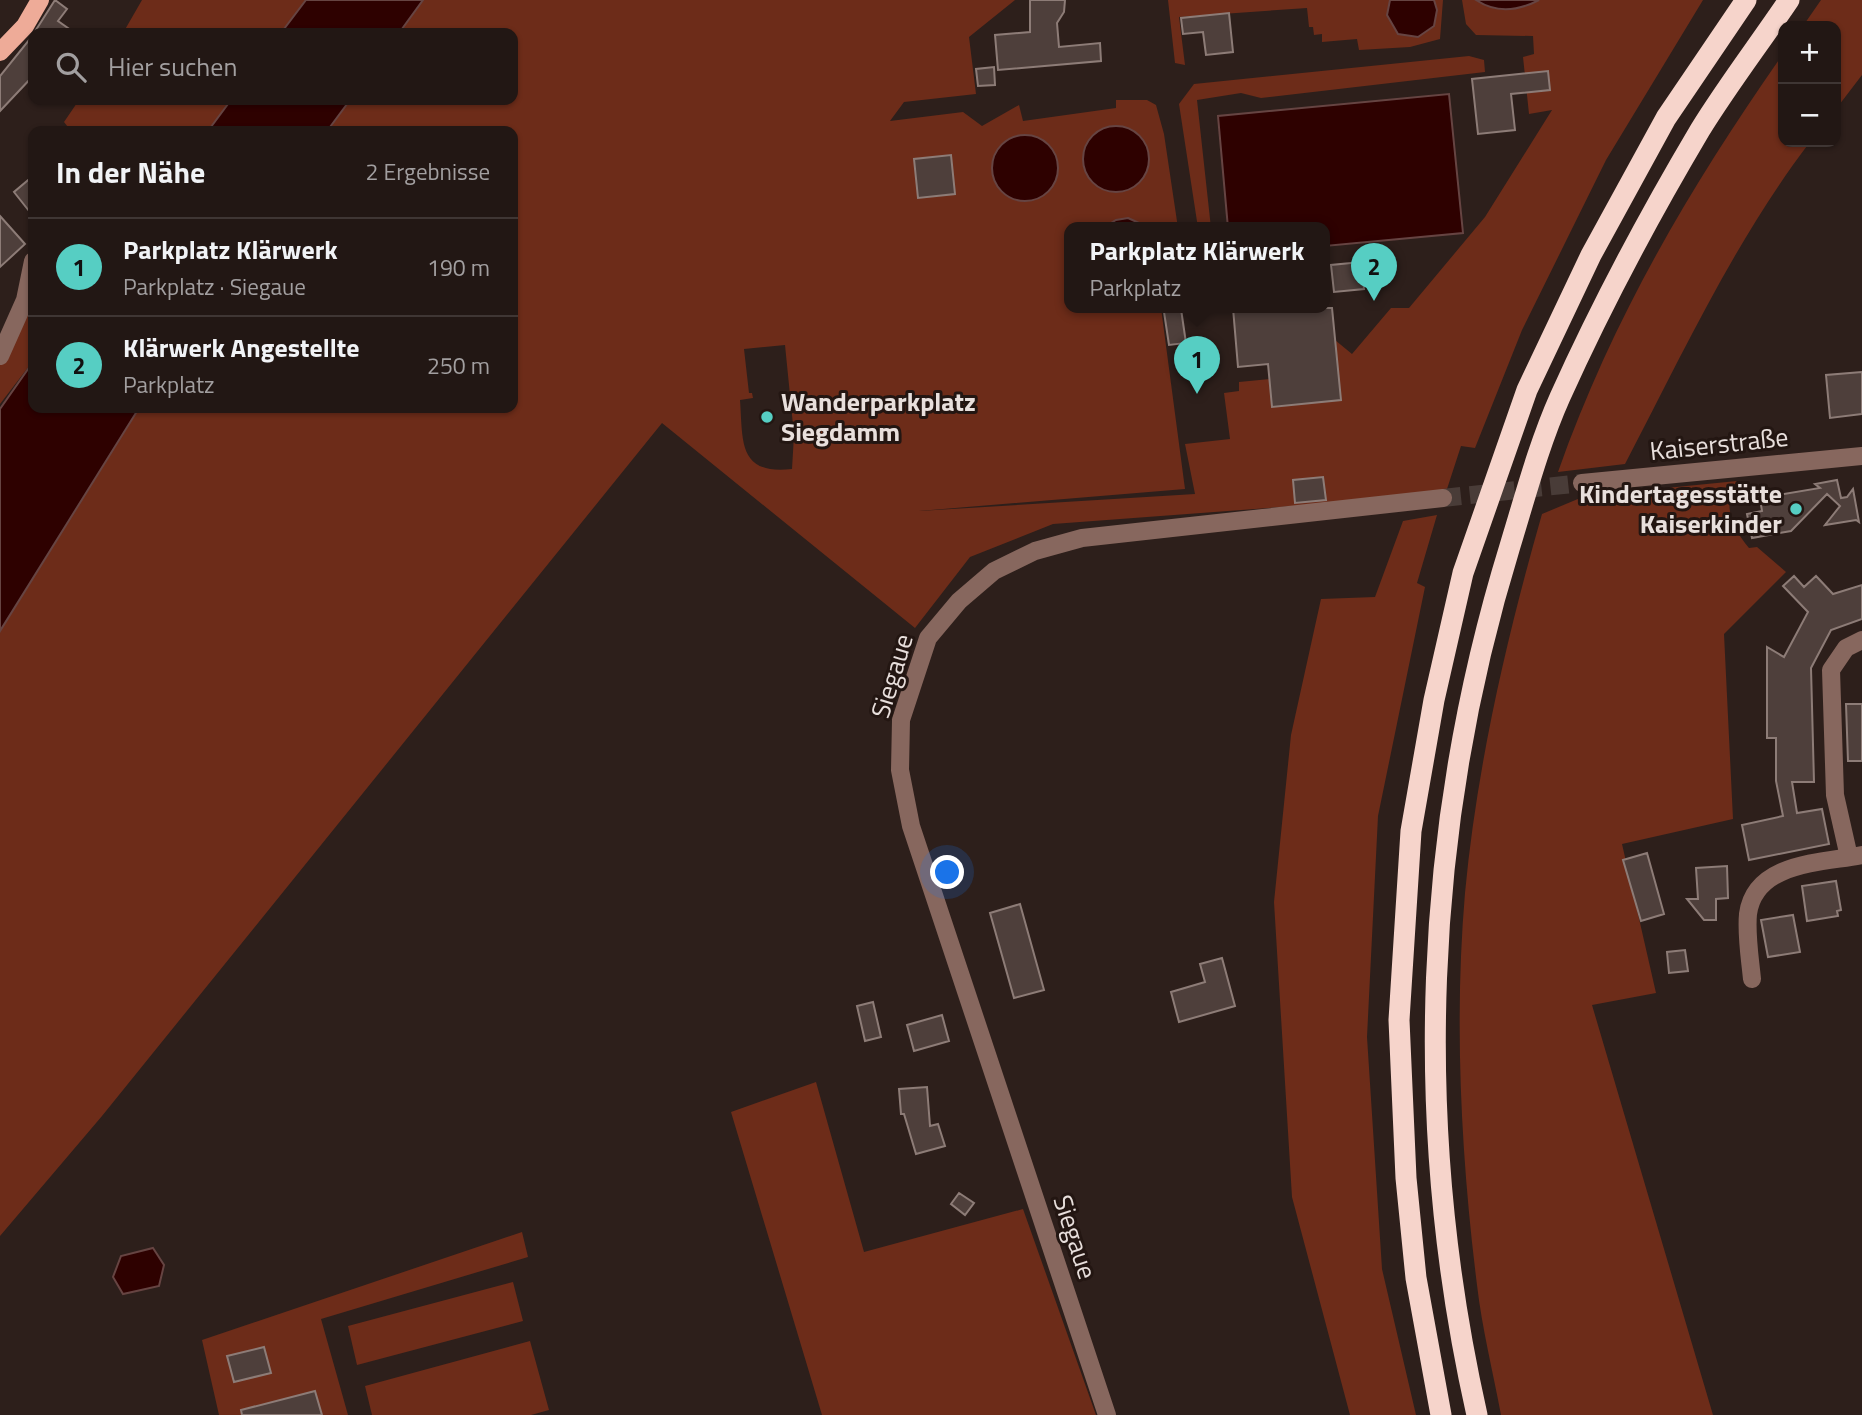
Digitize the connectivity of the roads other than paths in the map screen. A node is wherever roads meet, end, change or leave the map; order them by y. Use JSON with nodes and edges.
{"nodes":[{"id":1,"x":40,"y":0,"type":"edge"},
{"id":2,"x":1746,"y":0,"type":"edge"},
{"id":3,"x":1789,"y":0,"type":"edge"},
{"id":4,"x":0,"y":52,"type":"edge"},
{"id":5,"x":28,"y":285,"type":"edge"},
{"id":6,"x":0,"y":356,"type":"edge"},
{"id":7,"x":1862,"y":456,"type":"edge"},
{"id":8,"x":1582,"y":484,"type":"tunnel mouth"},
{"id":9,"x":1443,"y":498,"type":"tunnel mouth"},
{"id":10,"x":1862,"y":640,"type":"edge"},
{"id":11,"x":1855,"y":856,"type":"edge"},
{"id":12,"x":1752,"y":979,"type":"dead end"},
{"id":13,"x":1107,"y":1415,"type":"edge"},
{"id":14,"x":1441,"y":1415,"type":"edge"},
{"id":15,"x":1476,"y":1415,"type":"edge"}],
"edges":[{"from":1,"to":4,"type":"main road"},
{"from":2,"to":14,"type":"highway"},
{"from":3,"to":15,"type":"highway"},
{"from":5,"to":6,"type":"street"},
{"from":7,"to":8,"type":"street","name":"Kaiserstraße"},
{"from":9,"to":13,"type":"street","name":"Siegaue"},
{"from":10,"to":11,"type":"street"},
{"from":11,"to":12,"type":"street"}]}
